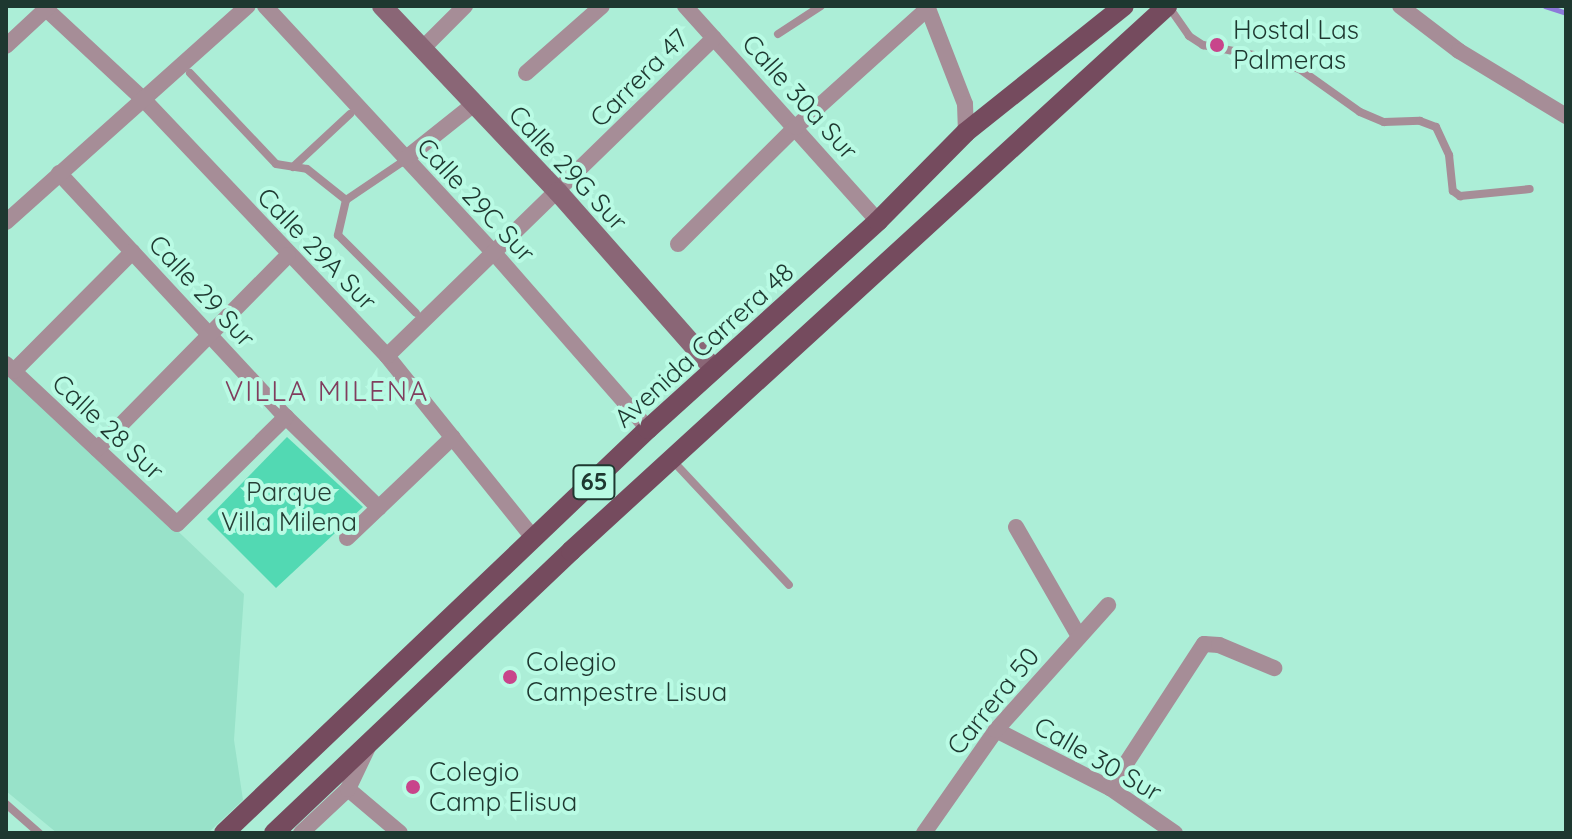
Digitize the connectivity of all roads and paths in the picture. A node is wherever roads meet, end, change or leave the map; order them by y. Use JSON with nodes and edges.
{"nodes":[{"id":1,"x":248,"y":6,"type":"edge"},
{"id":2,"x":265,"y":6,"type":"edge"},
{"id":3,"x":382,"y":6,"type":"edge"},
{"id":4,"x":465,"y":6,"type":"edge"},
{"id":5,"x":602,"y":6,"type":"edge"},
{"id":6,"x":685,"y":6,"type":"edge"},
{"id":7,"x":821,"y":6,"type":"edge"},
{"id":8,"x":1124,"y":6,"type":"edge"},
{"id":9,"x":1168,"y":6,"type":"edge"},
{"id":10,"x":1400,"y":6,"type":"edge"},
{"id":11,"x":47,"y":7,"type":"edge"},
{"id":12,"x":928,"y":7,"type":"edge"},
{"id":13,"x":778,"y":34,"type":"dead end"},
{"id":14,"x":714,"y":38,"type":"junction"},
{"id":15,"x":6,"y":46,"type":"edge"},
{"id":16,"x":422,"y":49,"type":"junction"},
{"id":17,"x":190,"y":73,"type":"dead end"},
{"id":18,"x":526,"y":73,"type":"dead end"},
{"id":19,"x":145,"y":101,"type":"junction"},
{"id":20,"x":473,"y":105,"type":"junction"},
{"id":21,"x":350,"y":114,"type":"dead end"},
{"id":22,"x":1566,"y":116,"type":"edge"},
{"id":23,"x":796,"y":127,"type":"junction"},
{"id":24,"x":966,"y":132,"type":"junction"},
{"id":25,"x":405,"y":159,"type":"junction"},
{"id":26,"x":293,"y":167,"type":"junction"},
{"id":27,"x":59,"y":173,"type":"junction"},
{"id":28,"x":1530,"y":189,"type":"dead end"},
{"id":29,"x":558,"y":192,"type":"junction"},
{"id":30,"x":346,"y":200,"type":"junction"},
{"id":31,"x":878,"y":221,"type":"junction"},
{"id":32,"x":6,"y":222,"type":"edge"},
{"id":33,"x":678,"y":244,"type":"dead end"},
{"id":34,"x":132,"y":252,"type":"junction"},
{"id":35,"x":495,"y":254,"type":"junction"},
{"id":36,"x":288,"y":255,"type":"junction"},
{"id":37,"x":416,"y":313,"type":"dead end"},
{"id":38,"x":210,"y":332,"type":"junction"},
{"id":39,"x":387,"y":356,"type":"junction"},
{"id":40,"x":10,"y":368,"type":"edge"},
{"id":41,"x":714,"y":369,"type":"junction"},
{"id":42,"x":286,"y":417,"type":"junction"},
{"id":43,"x":648,"y":429,"type":"junction"},
{"id":44,"x":453,"y":437,"type":"junction"},
{"id":45,"x":97,"y":449,"type":"junction"},
{"id":46,"x":671,"y":459,"type":"junction"},
{"id":47,"x":379,"y":508,"type":"junction"},
{"id":48,"x":1016,"y":527,"type":"dead end"},
{"id":49,"x":347,"y":538,"type":"dead end"},
{"id":50,"x":534,"y":539,"type":"junction"},
{"id":51,"x":789,"y":585,"type":"dead end"},
{"id":52,"x":1108,"y":605,"type":"dead end"},
{"id":53,"x":1078,"y":635,"type":"junction"},
{"id":54,"x":1274,"y":668,"type":"dead end"},
{"id":55,"x":996,"y":730,"type":"junction"},
{"id":56,"x":368,"y":747,"type":"junction"},
{"id":57,"x":1110,"y":788,"type":"junction"},
{"id":58,"x":348,"y":789,"type":"junction"},
{"id":59,"x":6,"y":804,"type":"edge"},
{"id":60,"x":39,"y":833,"type":"edge"},
{"id":61,"x":224,"y":833,"type":"edge"},
{"id":62,"x":274,"y":833,"type":"edge"},
{"id":63,"x":301,"y":833,"type":"edge"},
{"id":64,"x":400,"y":833,"type":"edge"},
{"id":65,"x":924,"y":833,"type":"edge"},
{"id":66,"x":1175,"y":833,"type":"edge"}],
"edges":[{"from":1,"to":19,"type":"street"},
{"from":2,"to":25,"type":"street","name":"Calle 29C Sur"},
{"from":3,"to":16,"type":"street","name":"Calle 29G Sur"},
{"from":4,"to":16,"type":"street"},
{"from":5,"to":18,"type":"street"},
{"from":6,"to":14,"type":"street","name":"Calle 30a Sur"},
{"from":7,"to":13,"type":"lane"},
{"from":8,"to":24,"type":"main road","name":"Avenida Carrera 48","number":"65"},
{"from":9,"to":28,"type":"lane"},
{"from":9,"to":46,"type":"main road","number":"65"},
{"from":10,"to":22,"type":"street"},
{"from":11,"to":15,"type":"street"},
{"from":11,"to":19,"type":"street","name":"Calle 29A Sur"},
{"from":12,"to":23,"type":"street"},
{"from":12,"to":24,"type":"street"},
{"from":14,"to":23,"type":"street","name":"Calle 30a Sur"},
{"from":14,"to":29,"type":"street","name":"Carrera 47"},
{"from":16,"to":20,"type":"street","name":"Calle 29G Sur"},
{"from":17,"to":26,"type":"lane"},
{"from":19,"to":27,"type":"street"},
{"from":19,"to":36,"type":"street","name":"Calle 29A Sur"},
{"from":20,"to":25,"type":"street"},
{"from":20,"to":29,"type":"street","name":"Calle 29G Sur"},
{"from":21,"to":26,"type":"lane"},
{"from":23,"to":31,"type":"street","name":"Calle 30a Sur"},
{"from":23,"to":33,"type":"street"},
{"from":24,"to":31,"type":"main road","name":"Avenida Carrera 48","number":"65"},
{"from":25,"to":30,"type":"lane"},
{"from":25,"to":35,"type":"street","name":"Calle 29C Sur"},
{"from":26,"to":30,"type":"lane"},
{"from":27,"to":32,"type":"street"},
{"from":27,"to":34,"type":"street","name":"Calle 29 Sur"},
{"from":29,"to":35,"type":"street","name":"Carrera 47"},
{"from":29,"to":41,"type":"street","name":"Calle 29G Sur"},
{"from":30,"to":37,"type":"lane"},
{"from":31,"to":41,"type":"main road","name":"Avenida Carrera 48","number":"65"},
{"from":34,"to":38,"type":"street","name":"Calle 29 Sur"},
{"from":34,"to":40,"type":"street"},
{"from":35,"to":39,"type":"street","name":"Carrera 47"},
{"from":35,"to":43,"type":"street","name":"Calle 29C Sur"},
{"from":36,"to":38,"type":"street"},
{"from":36,"to":39,"type":"street","name":"Calle 29A Sur"},
{"from":38,"to":42,"type":"street","name":"Calle 29 Sur"},
{"from":38,"to":45,"type":"street"},
{"from":39,"to":44,"type":"street","name":"Calle 29A Sur"},
{"from":40,"to":45,"type":"street","name":"Calle 28 Sur"},
{"from":41,"to":43,"type":"main road","name":"Avenida Carrera 48","number":"65"},
{"from":42,"to":45,"type":"street","name":"Calle 28 Sur"},
{"from":42,"to":47,"type":"street","name":"Calle 29 Sur"},
{"from":43,"to":50,"type":"main road","name":"Avenida Carrera 48","number":"65"},
{"from":44,"to":47,"type":"street"},
{"from":44,"to":50,"type":"street","name":"Calle 29A Sur"},
{"from":46,"to":51,"type":"lane"},
{"from":46,"to":56,"type":"main road","number":"65"},
{"from":47,"to":49,"type":"street"},
{"from":48,"to":53,"type":"street"},
{"from":50,"to":61,"type":"main road","name":"Avenida Carrera 48","number":"65"},
{"from":52,"to":53,"type":"street","name":"Carrera 50"},
{"from":53,"to":55,"type":"street","name":"Carrera 50"},
{"from":54,"to":57,"type":"street"},
{"from":55,"to":57,"type":"street","name":"Calle 30 Sur"},
{"from":55,"to":65,"type":"street","name":"Carrera 50"},
{"from":56,"to":58,"type":"street"},
{"from":56,"to":62,"type":"main road","number":"65"},
{"from":57,"to":66,"type":"street","name":"Calle 30 Sur"},
{"from":58,"to":63,"type":"street"},
{"from":58,"to":64,"type":"street"},
{"from":59,"to":60,"type":"lane"}]}
